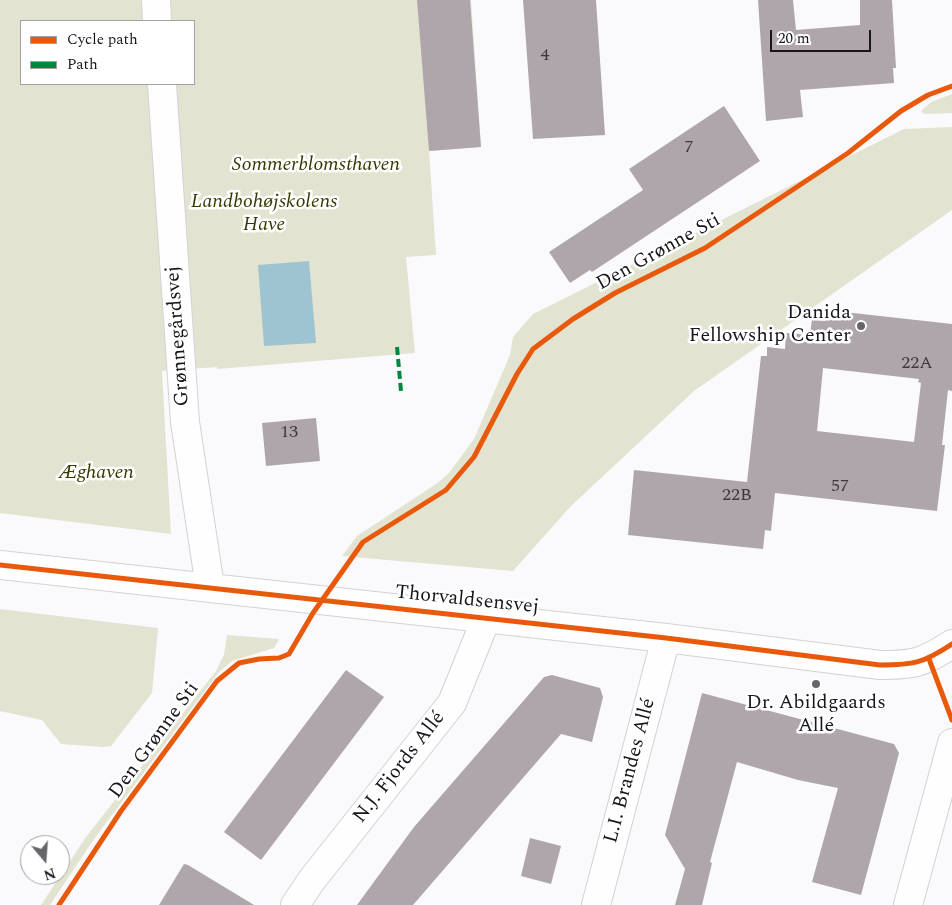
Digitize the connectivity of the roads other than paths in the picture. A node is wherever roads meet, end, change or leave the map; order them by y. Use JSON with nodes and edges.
{"nodes":[{"id":1,"x":156,"y":0,"type":"edge"},
{"id":2,"x":158,"y":20,"type":"edge"},
{"id":3,"x":162,"y":85,"type":"edge"},
{"id":4,"x":0,"y":565,"type":"edge"},
{"id":5,"x":210,"y":587,"type":"junction"},
{"id":6,"x":486,"y":619,"type":"junction"},
{"id":7,"x":666,"y":638,"type":"junction"},
{"id":8,"x":952,"y":644,"type":"edge"},
{"id":9,"x":952,"y":744,"type":"edge"},
{"id":10,"x":295,"y":905,"type":"edge"},
{"id":11,"x":596,"y":905,"type":"edge"},
{"id":12,"x":908,"y":905,"type":"edge"}],
"edges":[{"from":1,"to":2,"type":"street"},
{"from":3,"to":5,"type":"street","name":"Grønnegårdsvej"},
{"from":4,"to":5,"type":"street","name":"Thorvaldsensvej"},
{"from":5,"to":6,"type":"street","name":"Thorvaldsensvej"},
{"from":6,"to":7,"type":"street","name":"Thorvaldsensvej"},
{"from":6,"to":10,"type":"street","name":"N.J. Fjords Allé"},
{"from":7,"to":8,"type":"street","name":"Thorvaldsensvej"},
{"from":7,"to":11,"type":"street","name":"L.I. Brandes Allé"},
{"from":9,"to":12,"type":"street"}]}
